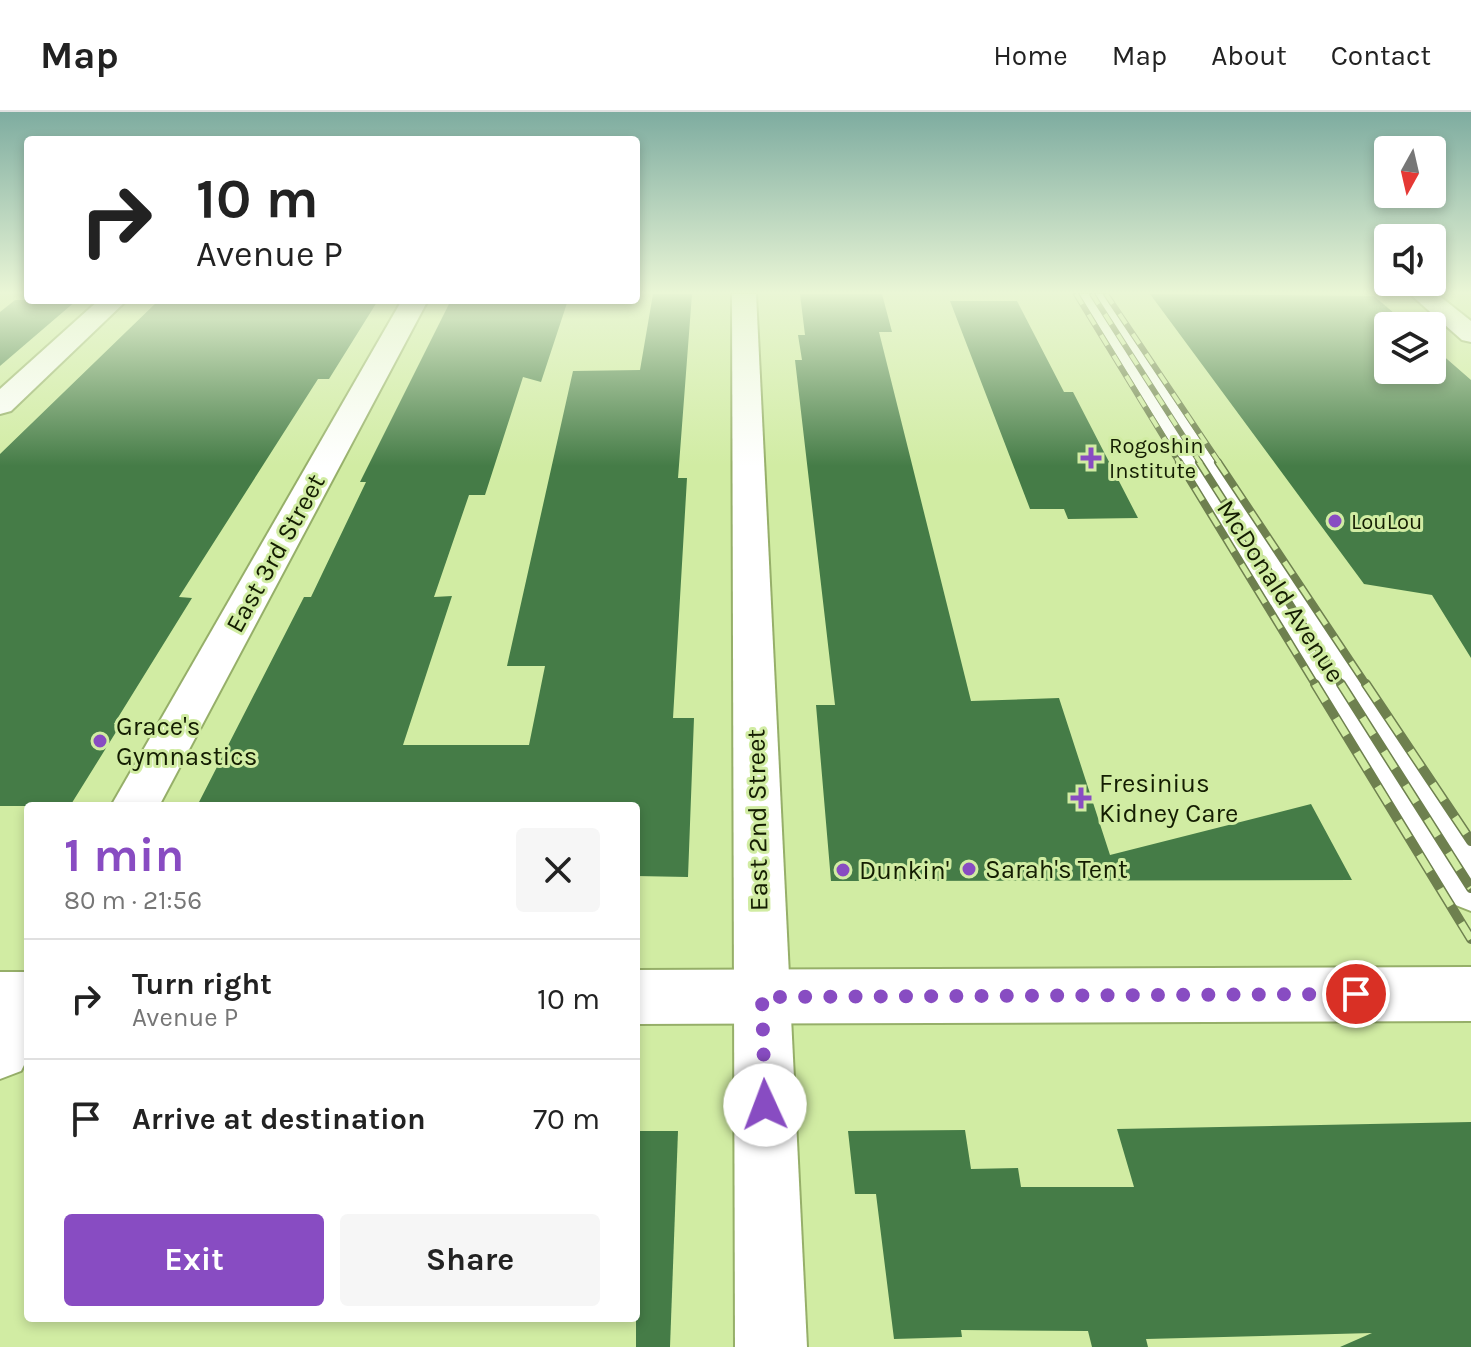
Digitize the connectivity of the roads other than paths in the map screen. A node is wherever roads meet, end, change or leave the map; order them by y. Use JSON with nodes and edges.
{"nodes":[{"id":1,"x":58,"y":352,"type":"edge"},
{"id":2,"x":386,"y":352,"type":"edge"},
{"id":3,"x":745,"y":352,"type":"edge"},
{"id":4,"x":1128,"y":352,"type":"edge"},
{"id":5,"x":0,"y":405,"type":"edge"},
{"id":6,"x":137,"y":802,"type":"edge"},
{"id":7,"x":1471,"y":888,"type":"edge"},
{"id":8,"x":1471,"y":994,"type":"edge"},
{"id":9,"x":640,"y":997,"type":"edge"},
{"id":10,"x":762,"y":997,"type":"junction"},
{"id":11,"x":0,"y":1000,"type":"edge"},
{"id":12,"x":24,"y":1000,"type":"edge"},
{"id":13,"x":24,"y":1007,"type":"edge"},
{"id":14,"x":0,"y":1050,"type":"edge"},
{"id":15,"x":771,"y":1347,"type":"edge"}],
"edges":[{"from":1,"to":5,"type":"street"},
{"from":2,"to":6,"type":"street","name":"East 3rd Street"},
{"from":3,"to":10,"type":"street","name":"East 2nd Street"},
{"from":4,"to":7,"type":"street","name":"McDonald Avenue"},
{"from":8,"to":10,"type":"street"},
{"from":9,"to":10,"type":"street"},
{"from":10,"to":15,"type":"street","name":"East 2nd Street"},
{"from":11,"to":12,"type":"street"},
{"from":13,"to":14,"type":"street"}]}
